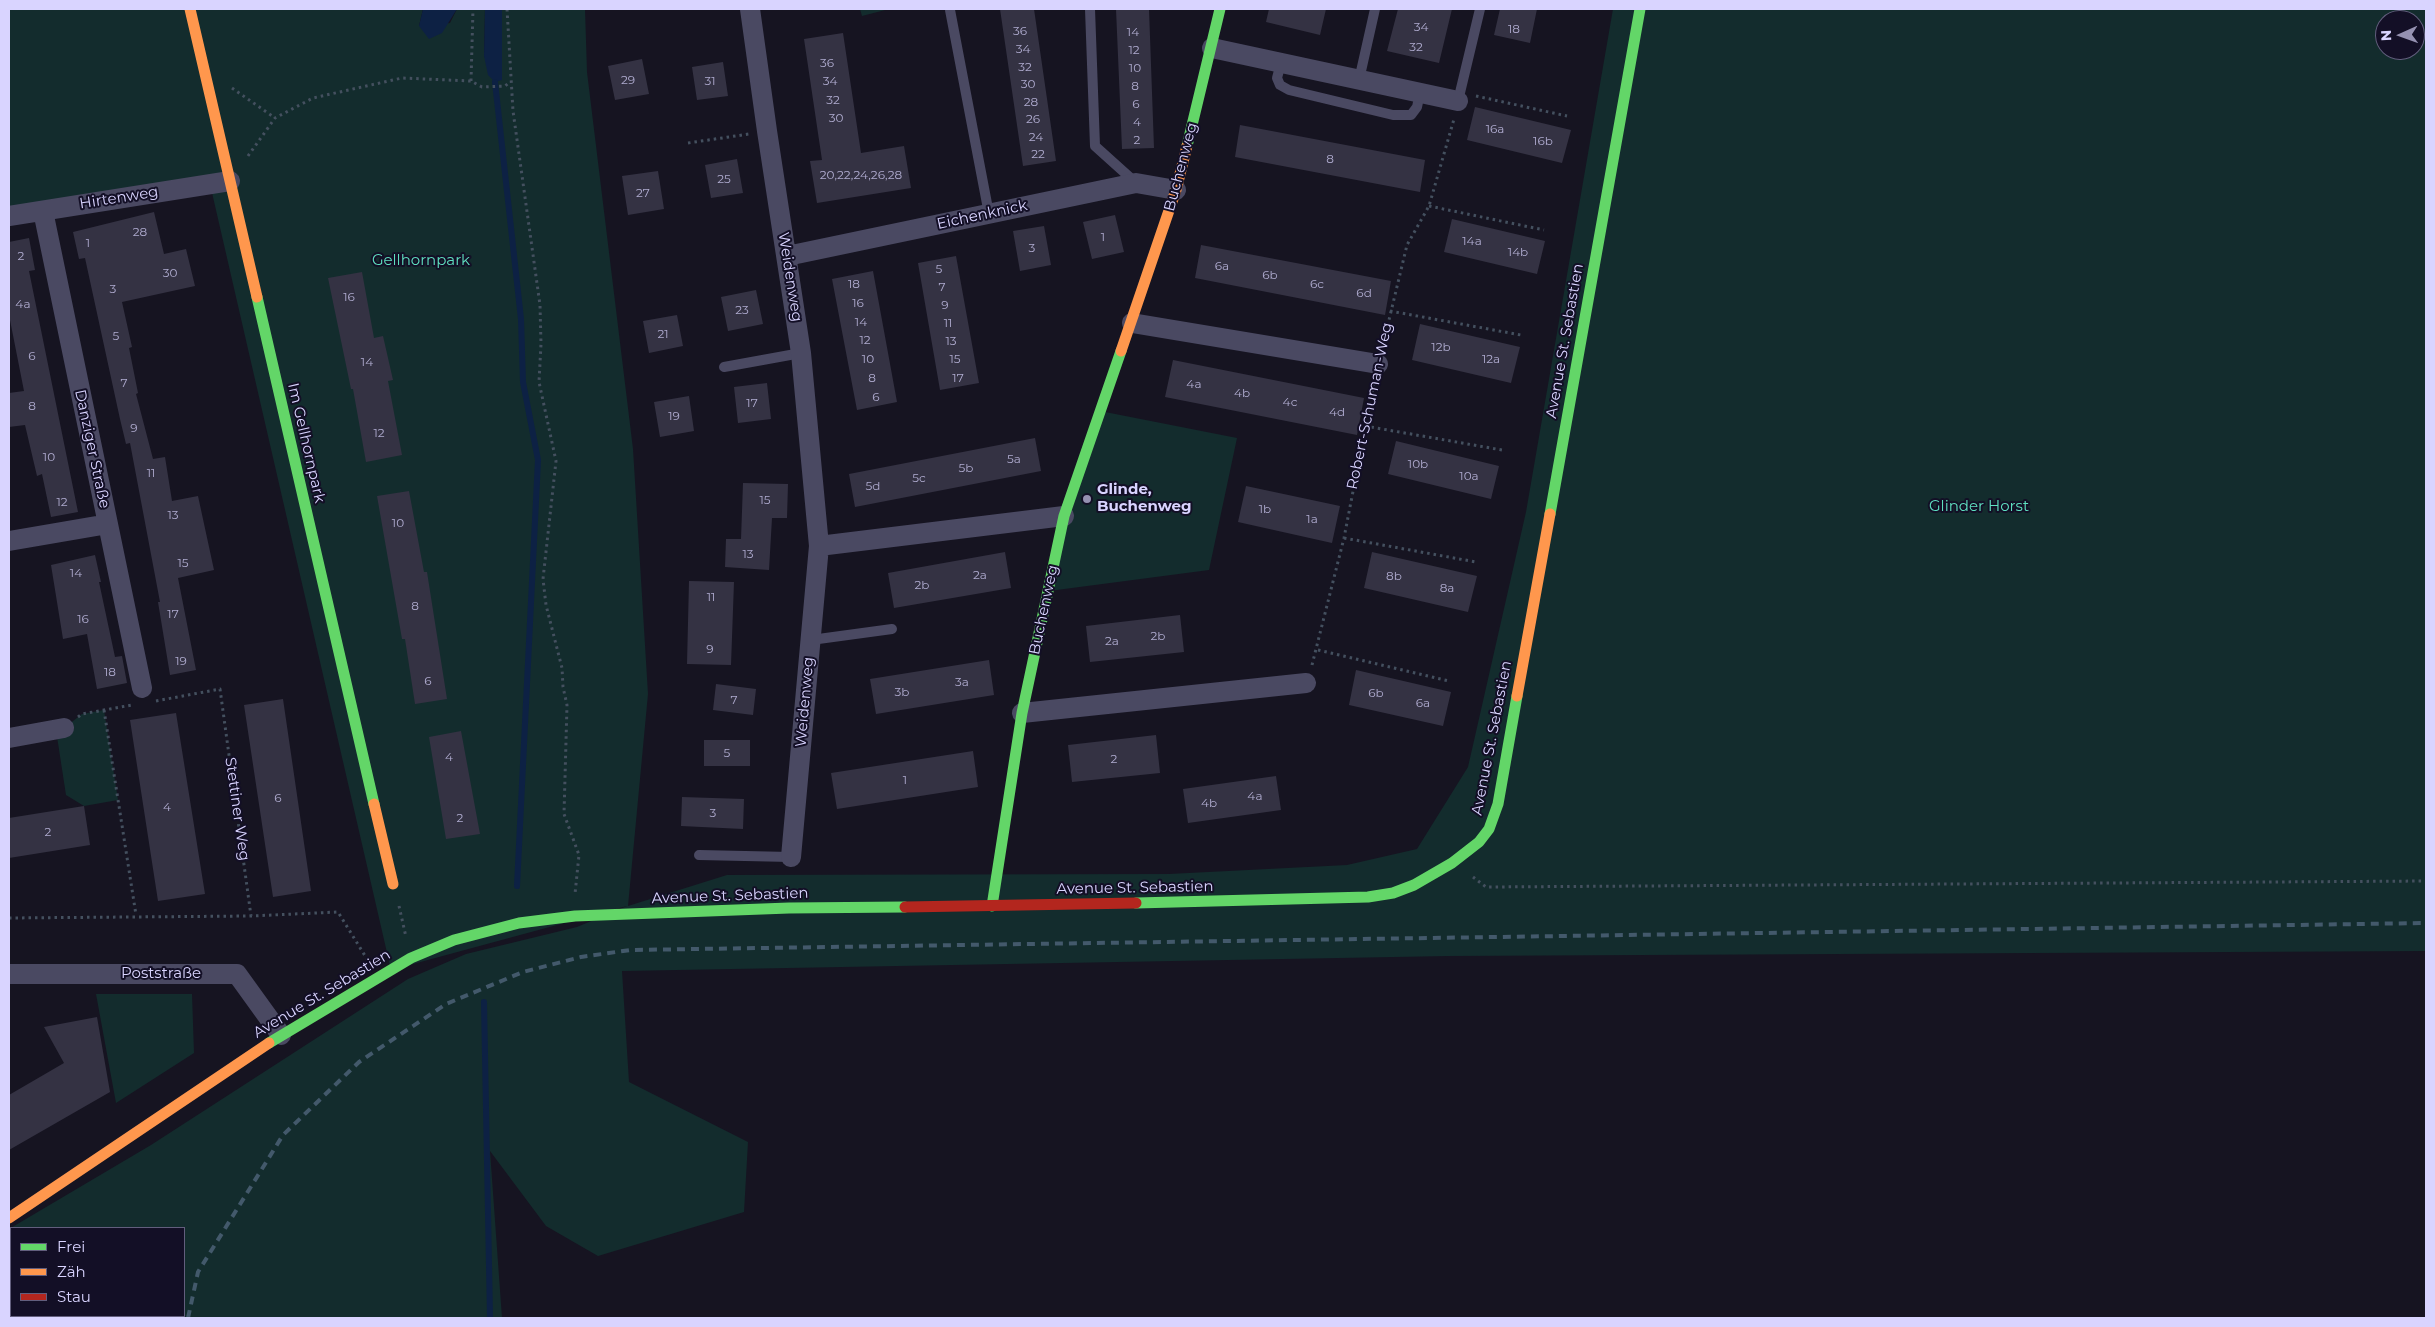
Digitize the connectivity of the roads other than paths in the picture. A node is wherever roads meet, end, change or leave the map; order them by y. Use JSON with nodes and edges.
{"nodes":[{"id":1,"x":190,"y":9,"type":"edge"},
{"id":2,"x":750,"y":9,"type":"edge"},
{"id":3,"x":1090,"y":9,"type":"edge"},
{"id":4,"x":1220,"y":9,"type":"edge"},
{"id":5,"x":1375,"y":9,"type":"edge"},
{"id":6,"x":1480,"y":9,"type":"edge"},
{"id":7,"x":1640,"y":9,"type":"edge"},
{"id":8,"x":950,"y":10,"type":"dead end"},
{"id":9,"x":1212,"y":48,"type":"junction"},
{"id":10,"x":1281,"y":63,"type":"junction"},
{"id":11,"x":1359,"y":80,"type":"junction"},
{"id":12,"x":1420,"y":93,"type":"junction"},
{"id":13,"x":1460,"y":97,"type":"joint"},
{"id":14,"x":230,"y":181,"type":"junction"},
{"id":15,"x":1136,"y":183,"type":"junction"},
{"id":16,"x":1176,"y":190,"type":"junction"},
{"id":17,"x":42,"y":211,"type":"junction"},
{"id":18,"x":989,"y":214,"type":"junction"},
{"id":19,"x":9,"y":216,"type":"edge"},
{"id":20,"x":787,"y":256,"type":"junction"},
{"id":21,"x":1132,"y":324,"type":"junction"},
{"id":22,"x":802,"y":353,"type":"junction"},
{"id":23,"x":1378,"y":364,"type":"road end"},
{"id":24,"x":724,"y":367,"type":"dead end"},
{"id":25,"x":1064,"y":516,"type":"junction"},
{"id":26,"x":108,"y":524,"type":"junction"},
{"id":27,"x":9,"y":540,"type":"edge"},
{"id":28,"x":819,"y":546,"type":"junction"},
{"id":29,"x":892,"y":629,"type":"dead end"},
{"id":30,"x":810,"y":640,"type":"junction"},
{"id":31,"x":1306,"y":683,"type":"road end"},
{"id":32,"x":142,"y":688,"type":"dead end"},
{"id":33,"x":1022,"y":714,"type":"junction"},
{"id":34,"x":64,"y":728,"type":"dead end"},
{"id":35,"x":9,"y":738,"type":"edge"},
{"id":36,"x":699,"y":855,"type":"dead end"},
{"id":37,"x":791,"y":857,"type":"joint"},
{"id":38,"x":393,"y":884,"type":"road end"},
{"id":39,"x":992,"y":906,"type":"junction"},
{"id":40,"x":9,"y":974,"type":"edge"},
{"id":41,"x":281,"y":1035,"type":"junction"},
{"id":42,"x":9,"y":1218,"type":"edge"}],
"edges":[{"from":1,"to":14,"type":"main road","name":"Im Gellhornpark"},
{"from":2,"to":20,"type":"street","name":"Weidenweg"},
{"from":3,"to":15,"type":"lane"},
{"from":4,"to":9,"type":"main road","name":"Buchenweg"},
{"from":5,"to":11,"type":"lane"},
{"from":6,"to":13,"type":"lane"},
{"from":7,"to":39,"type":"main road","name":"Avenue St. Sebastien"},
{"from":8,"to":18,"type":"lane"},
{"from":9,"to":10,"type":"street"},
{"from":9,"to":16,"type":"main road","name":"Buchenweg"},
{"from":10,"to":11,"type":"street"},
{"from":10,"to":12,"type":"lane"},
{"from":11,"to":12,"type":"street"},
{"from":12,"to":13,"type":"street"},
{"from":14,"to":17,"type":"street","name":"Hirtenweg"},
{"from":14,"to":38,"type":"main road","name":"Im Gellhornpark"},
{"from":15,"to":16,"type":"street","name":"Eichenknick"},
{"from":15,"to":18,"type":"street","name":"Eichenknick"},
{"from":16,"to":21,"type":"main road","name":"Buchenweg"},
{"from":17,"to":19,"type":"street","name":"Hirtenweg"},
{"from":17,"to":26,"type":"street","name":"Danziger Straße"},
{"from":18,"to":20,"type":"street","name":"Eichenknick"},
{"from":20,"to":22,"type":"street","name":"Weidenweg"},
{"from":21,"to":23,"type":"street"},
{"from":21,"to":25,"type":"main road","name":"Buchenweg"},
{"from":22,"to":24,"type":"lane"},
{"from":22,"to":28,"type":"street","name":"Weidenweg"},
{"from":25,"to":28,"type":"street"},
{"from":25,"to":33,"type":"main road","name":"Buchenweg"},
{"from":26,"to":27,"type":"street"},
{"from":26,"to":32,"type":"street","name":"Danziger Straße"},
{"from":28,"to":30,"type":"street","name":"Weidenweg"},
{"from":29,"to":30,"type":"lane"},
{"from":30,"to":37,"type":"street","name":"Weidenweg"},
{"from":31,"to":33,"type":"street"},
{"from":33,"to":39,"type":"main road","name":"Buchenweg"},
{"from":34,"to":35,"type":"street"},
{"from":36,"to":37,"type":"lane"},
{"from":39,"to":41,"type":"main road","name":"Avenue St. Sebastien"},
{"from":40,"to":41,"type":"street","name":"Poststraße"},
{"from":41,"to":42,"type":"main road","name":"Avenue St. Sebastien"}]}
